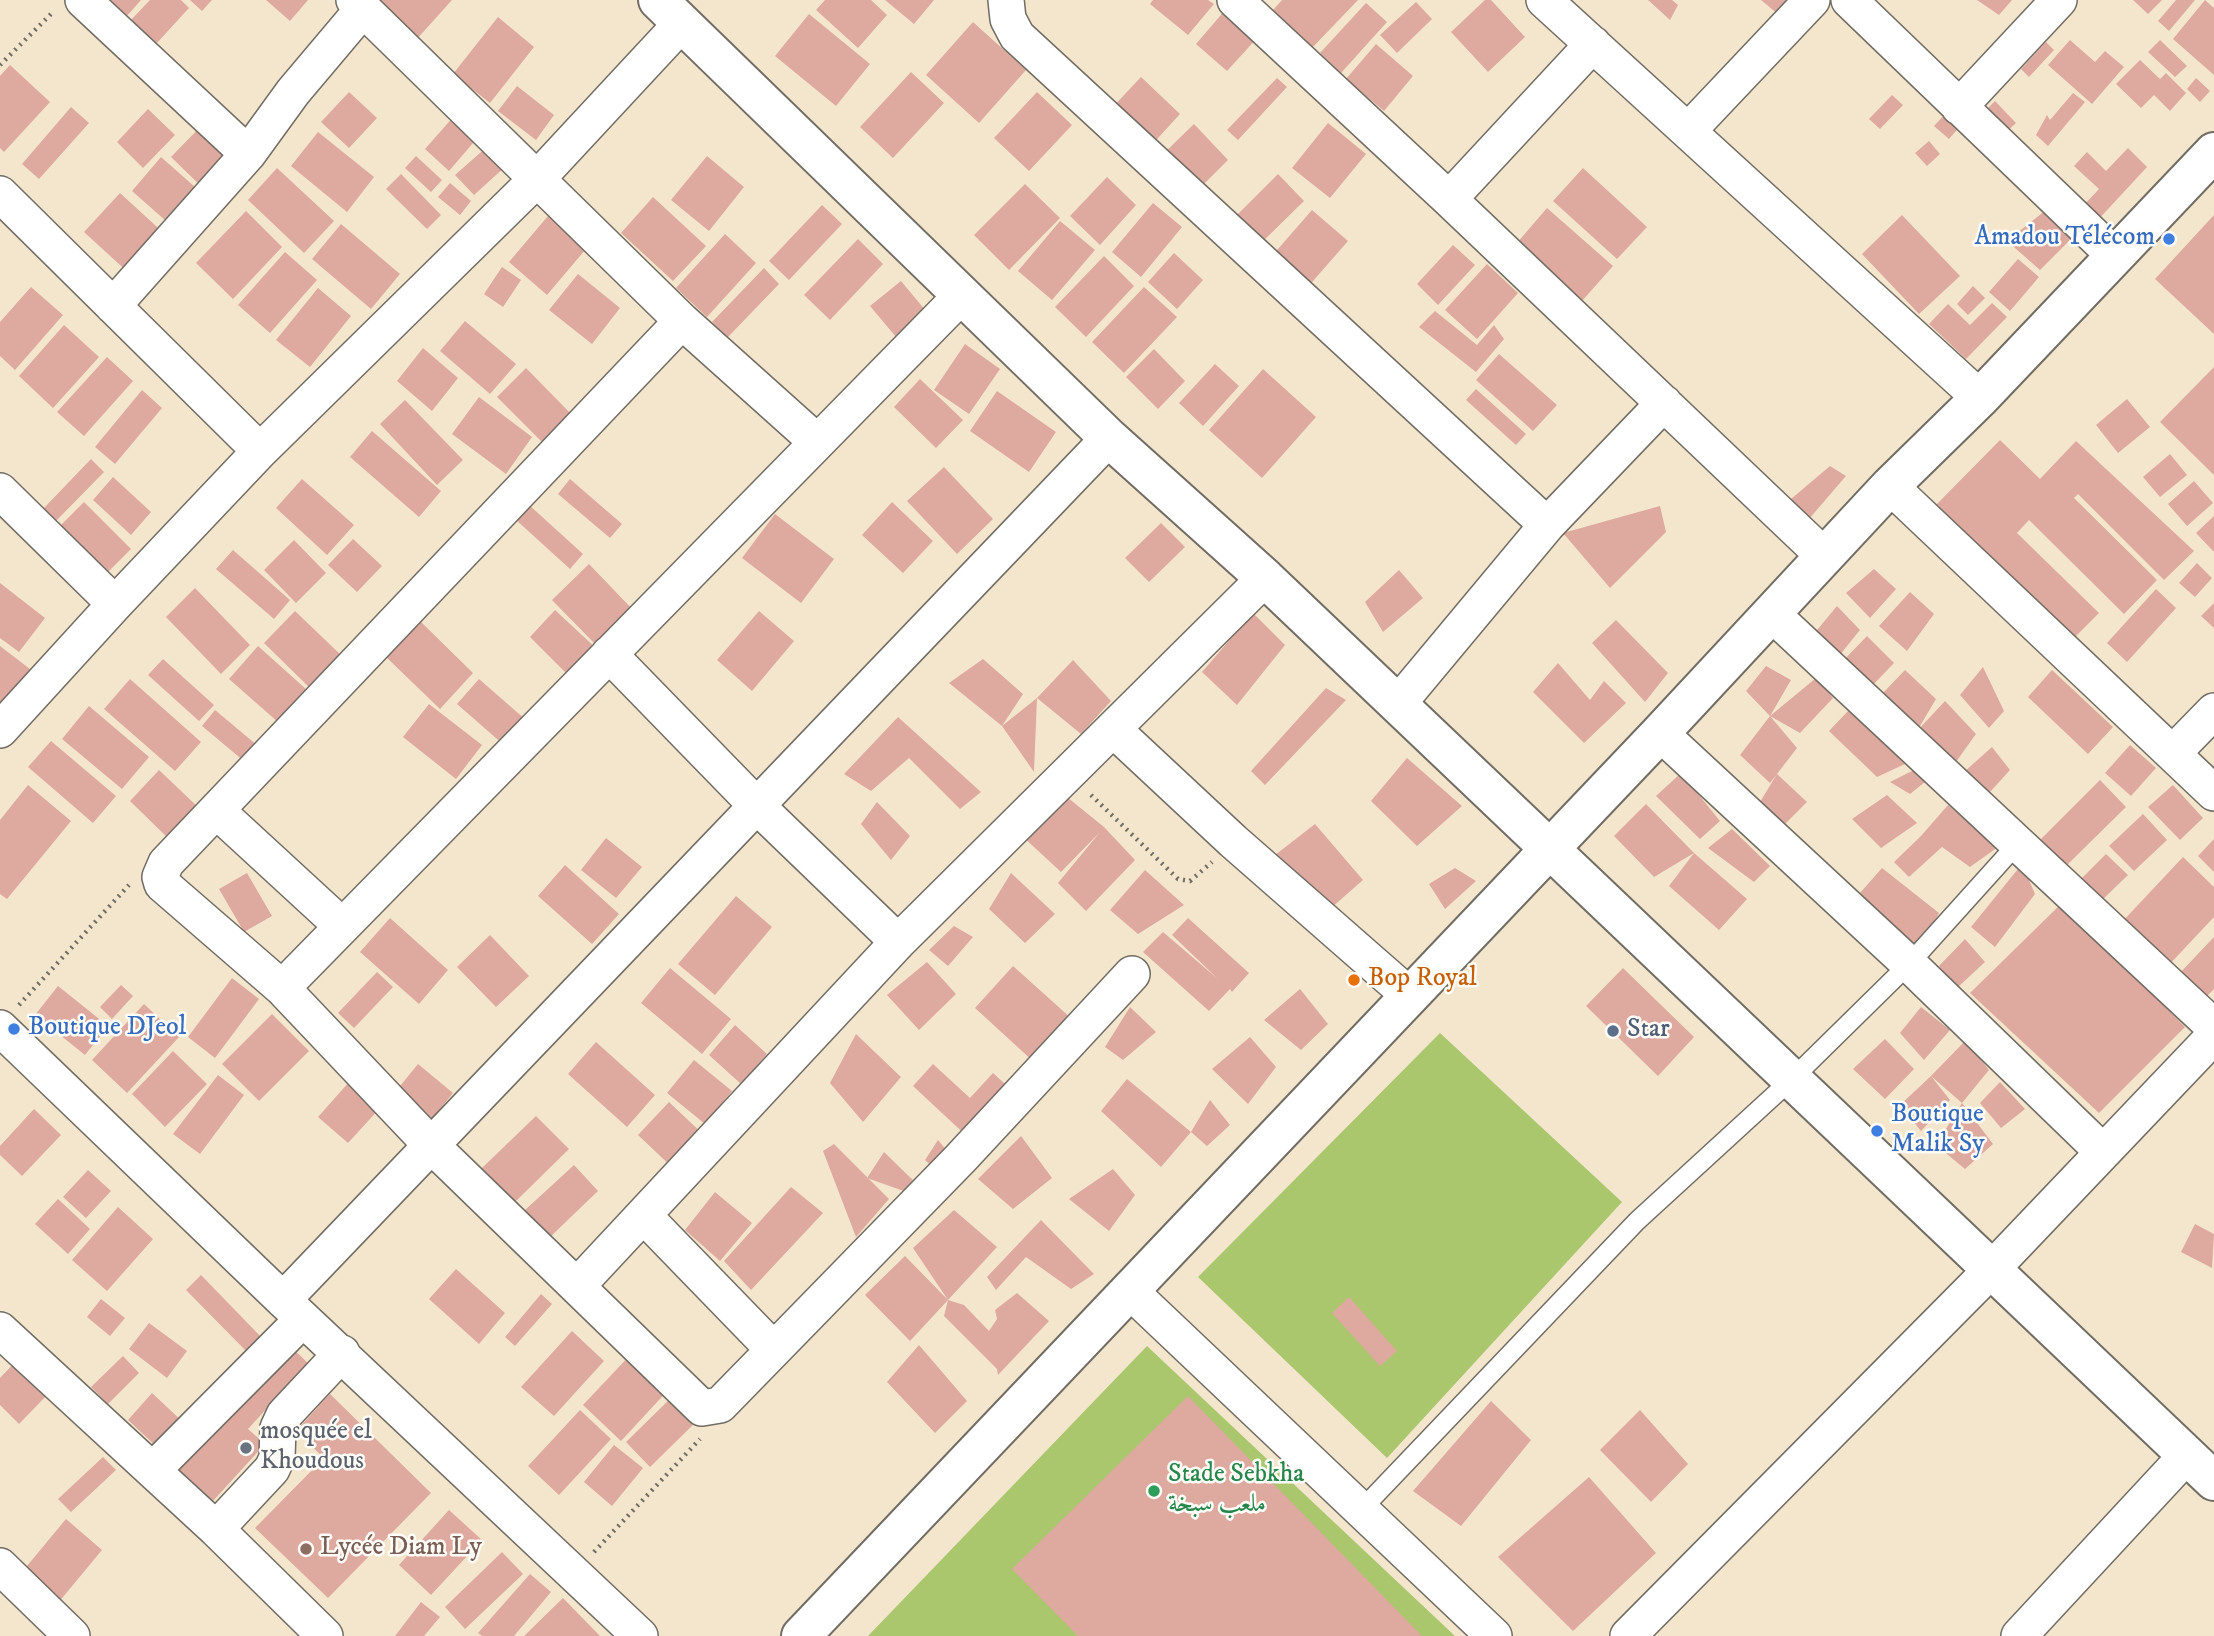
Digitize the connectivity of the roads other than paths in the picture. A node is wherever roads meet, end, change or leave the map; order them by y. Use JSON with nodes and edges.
{"nodes":[{"id":1,"x":1006,"y":0,"type":"edge"},
{"id":2,"x":1235,"y":0,"type":"edge"},
{"id":3,"x":1545,"y":0,"type":"edge"},
{"id":4,"x":1812,"y":0,"type":"edge"},
{"id":5,"x":1849,"y":0,"type":"edge"},
{"id":6,"x":2059,"y":0,"type":"edge"},
{"id":7,"x":358,"y":4,"type":"edge"},
{"id":8,"x":69,"y":5,"type":"edge"},
{"id":9,"x":682,"y":8,"type":"edge"},
{"id":10,"x":1593,"y":44,"type":"junction"},
{"id":11,"x":1959,"y":107,"type":"junction"},
{"id":12,"x":1688,"y":131,"type":"junction"},
{"id":13,"x":248,"y":154,"type":"junction"},
{"id":14,"x":2210,"y":165,"type":"edge"},
{"id":15,"x":537,"y":178,"type":"junction"},
{"id":16,"x":0,"y":194,"type":"edge"},
{"id":17,"x":1449,"y":199,"type":"junction"},
{"id":18,"x":2115,"y":256,"type":"junction"},
{"id":19,"x":962,"y":295,"type":"junction"},
{"id":20,"x":113,"y":306,"type":"junction"},
{"id":21,"x":682,"y":321,"type":"junction"},
{"id":22,"x":1980,"y":398,"type":"junction"},
{"id":23,"x":1664,"y":403,"type":"junction"},
{"id":24,"x":1109,"y":438,"type":"junction"},
{"id":25,"x":817,"y":442,"type":"junction"},
{"id":26,"x":260,"y":451,"type":"junction"},
{"id":27,"x":1889,"y":486,"type":"junction"},
{"id":28,"x":0,"y":491,"type":"edge"},
{"id":29,"x":1547,"y":525,"type":"junction"},
{"id":30,"x":1824,"y":556,"type":"junction"},
{"id":31,"x":1265,"y":578,"type":"junction"},
{"id":32,"x":115,"y":604,"type":"junction"},
{"id":33,"x":1772,"y":613,"type":"junction"},
{"id":34,"x":609,"y":654,"type":"junction"},
{"id":35,"x":1398,"y":705,"type":"junction"},
{"id":36,"x":2214,"y":711,"type":"edge"},
{"id":37,"x":0,"y":730,"type":"edge"},
{"id":38,"x":1114,"y":730,"type":"junction"},
{"id":39,"x":1660,"y":733,"type":"junction"},
{"id":40,"x":2173,"y":754,"type":"junction"},
{"id":41,"x":2214,"y":793,"type":"edge"},
{"id":42,"x":757,"y":806,"type":"junction"},
{"id":43,"x":217,"y":811,"type":"junction"},
{"id":44,"x":2018,"y":843,"type":"junction"},
{"id":45,"x":1550,"y":849,"type":"junction"},
{"id":46,"x":342,"y":926,"type":"junction"},
{"id":47,"x":898,"y":942,"type":"junction"},
{"id":48,"x":1909,"y":964,"type":"junction"},
{"id":49,"x":1132,"y":974,"type":"dead end"},
{"id":50,"x":282,"y":988,"type":"junction"},
{"id":51,"x":1410,"y":996,"type":"junction"},
{"id":52,"x":9,"y":1018,"type":"edge"},
{"id":53,"x":2214,"y":1027,"type":"edge"},
{"id":54,"x":2214,"y":1036,"type":"edge"},
{"id":55,"x":1792,"y":1079,"type":"junction"},
{"id":56,"x":430,"y":1144,"type":"junction"},
{"id":57,"x":2103,"y":1152,"type":"junction"},
{"id":58,"x":643,"y":1216,"type":"junction"},
{"id":59,"x":1991,"y":1270,"type":"junction"},
{"id":60,"x":578,"y":1285,"type":"junction"},
{"id":61,"x":1129,"y":1290,"type":"junction"},
{"id":62,"x":293,"y":1309,"type":"junction"},
{"id":63,"x":0,"y":1330,"type":"edge"},
{"id":64,"x":773,"y":1349,"type":"junction"},
{"id":65,"x":342,"y":1353,"type":"junction"},
{"id":66,"x":2201,"y":1468,"type":"edge"},
{"id":67,"x":153,"y":1471,"type":"junction"},
{"id":68,"x":1361,"y":1510,"type":"junction"},
{"id":69,"x":216,"y":1529,"type":"junction"},
{"id":70,"x":0,"y":1566,"type":"edge"},
{"id":71,"x":72,"y":1636,"type":"edge"},
{"id":72,"x":325,"y":1636,"type":"edge"},
{"id":73,"x":640,"y":1636,"type":"edge"},
{"id":74,"x":802,"y":1636,"type":"edge"},
{"id":75,"x":1494,"y":1636,"type":"edge"},
{"id":76,"x":1628,"y":1636,"type":"edge"},
{"id":77,"x":2019,"y":1636,"type":"edge"}],
"edges":[{"from":1,"to":29,"type":"street"},
{"from":2,"to":17,"type":"street"},
{"from":3,"to":10,"type":"street"},
{"from":4,"to":12,"type":"street"},
{"from":5,"to":11,"type":"street"},
{"from":6,"to":11,"type":"street"},
{"from":7,"to":13,"type":"street"},
{"from":7,"to":15,"type":"street"},
{"from":8,"to":13,"type":"street"},
{"from":9,"to":15,"type":"street"},
{"from":9,"to":19,"type":"street"},
{"from":10,"to":12,"type":"street"},
{"from":10,"to":17,"type":"street"},
{"from":11,"to":18,"type":"street"},
{"from":12,"to":22,"type":"street"},
{"from":13,"to":20,"type":"street"},
{"from":14,"to":18,"type":"street"},
{"from":15,"to":21,"type":"street"},
{"from":15,"to":26,"type":"street"},
{"from":16,"to":20,"type":"street"},
{"from":17,"to":23,"type":"street"},
{"from":18,"to":22,"type":"street"},
{"from":19,"to":24,"type":"street"},
{"from":19,"to":25,"type":"street"},
{"from":20,"to":26,"type":"street"},
{"from":21,"to":25,"type":"street"},
{"from":21,"to":43,"type":"street"},
{"from":22,"to":27,"type":"street"},
{"from":23,"to":29,"type":"street"},
{"from":23,"to":30,"type":"street"},
{"from":24,"to":31,"type":"street"},
{"from":24,"to":42,"type":"street"},
{"from":25,"to":34,"type":"street"},
{"from":26,"to":32,"type":"street"},
{"from":27,"to":30,"type":"street"},
{"from":27,"to":40,"type":"street"},
{"from":28,"to":32,"type":"street"},
{"from":29,"to":35,"type":"street"},
{"from":30,"to":33,"type":"street"},
{"from":31,"to":35,"type":"street"},
{"from":31,"to":38,"type":"street"},
{"from":32,"to":37,"type":"street"},
{"from":33,"to":39,"type":"street"},
{"from":33,"to":44,"type":"street"},
{"from":34,"to":42,"type":"street"},
{"from":34,"to":46,"type":"street"},
{"from":35,"to":45,"type":"street"},
{"from":36,"to":40,"type":"street"},
{"from":38,"to":47,"type":"street"},
{"from":38,"to":51,"type":"street"},
{"from":39,"to":45,"type":"street"},
{"from":39,"to":48,"type":"street"},
{"from":40,"to":41,"type":"street"},
{"from":42,"to":47,"type":"street"},
{"from":42,"to":56,"type":"street"},
{"from":43,"to":46,"type":"street"},
{"from":43,"to":50,"type":"street"},
{"from":44,"to":48,"type":"lane"},
{"from":44,"to":53,"type":"street"},
{"from":45,"to":51,"type":"street"},
{"from":45,"to":55,"type":"street"},
{"from":46,"to":50,"type":"street"},
{"from":47,"to":58,"type":"street"},
{"from":48,"to":55,"type":"lane"},
{"from":48,"to":57,"type":"street"},
{"from":49,"to":64,"type":"street"},
{"from":50,"to":56,"type":"street"},
{"from":51,"to":61,"type":"street"},
{"from":52,"to":62,"type":"street"},
{"from":54,"to":57,"type":"street"},
{"from":55,"to":59,"type":"street"},
{"from":55,"to":68,"type":"lane"},
{"from":56,"to":60,"type":"street"},
{"from":56,"to":62,"type":"street"},
{"from":57,"to":59,"type":"street"},
{"from":58,"to":60,"type":"street"},
{"from":58,"to":64,"type":"street"},
{"from":59,"to":66,"type":"street"},
{"from":59,"to":76,"type":"street"},
{"from":60,"to":64,"type":"street"},
{"from":61,"to":68,"type":"street"},
{"from":61,"to":74,"type":"street"},
{"from":62,"to":65,"type":"street"},
{"from":62,"to":67,"type":"street"},
{"from":63,"to":67,"type":"street"},
{"from":65,"to":69,"type":"street"},
{"from":65,"to":73,"type":"street"},
{"from":66,"to":77,"type":"street"},
{"from":67,"to":69,"type":"street"},
{"from":68,"to":75,"type":"street"},
{"from":69,"to":72,"type":"street"},
{"from":70,"to":71,"type":"street"}]}
